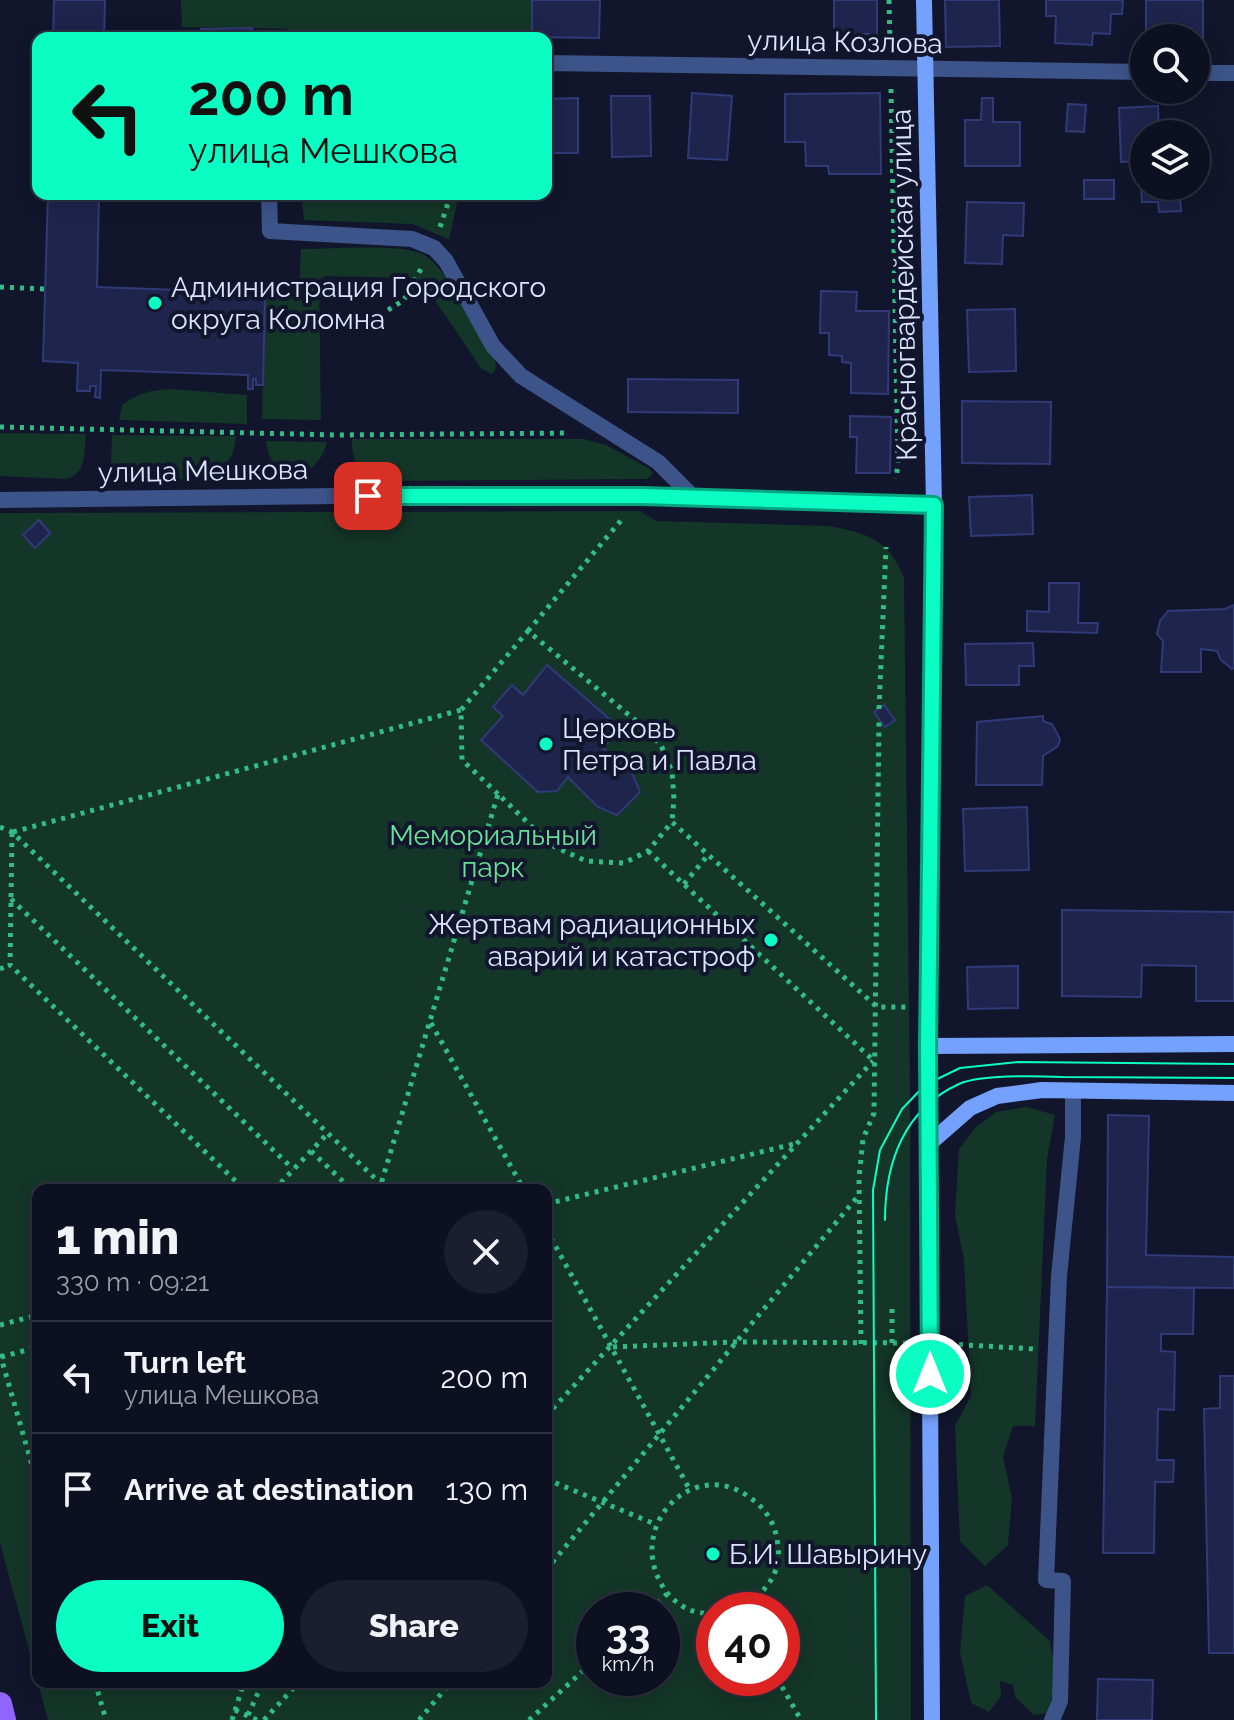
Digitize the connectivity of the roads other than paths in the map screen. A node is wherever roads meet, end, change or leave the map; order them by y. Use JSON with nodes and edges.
{"nodes":[{"id":1,"x":924,"y":0,"type":"edge"},
{"id":2,"x":552,"y":63,"type":"edge"},
{"id":3,"x":925,"y":69,"type":"junction"},
{"id":4,"x":1130,"y":72,"type":"edge"},
{"id":5,"x":1210,"y":73,"type":"edge"},
{"id":6,"x":1234,"y":73,"type":"edge"},
{"id":7,"x":269,"y":200,"type":"edge"},
{"id":8,"x":693,"y":497,"type":"junction"},
{"id":9,"x":0,"y":500,"type":"edge"},
{"id":10,"x":934,"y":505,"type":"junction"},
{"id":11,"x":1234,"y":1044,"type":"edge"},
{"id":12,"x":928,"y":1046,"type":"junction"},
{"id":13,"x":1073,"y":1091,"type":"junction"},
{"id":14,"x":1234,"y":1093,"type":"edge"},
{"id":15,"x":930,"y":1143,"type":"junction"},
{"id":16,"x":0,"y":1704,"type":"edge"},
{"id":17,"x":4,"y":1720,"type":"edge"},
{"id":18,"x":932,"y":1720,"type":"edge"},
{"id":19,"x":1052,"y":1720,"type":"edge"}],
"edges":[{"from":1,"to":3,"type":"street","name":"Красногвардейская улица"},
{"from":2,"to":3,"type":"street","name":"улица Козлова"},
{"from":3,"to":4,"type":"street","name":"улица Козлова"},
{"from":3,"to":10,"type":"street","name":"Красногвардейская улица"},
{"from":5,"to":6,"type":"street"},
{"from":7,"to":8,"type":"street"},
{"from":8,"to":9,"type":"street","name":"улица Мешкова"},
{"from":8,"to":10,"type":"street","name":"улица Мешкова"},
{"from":10,"to":12,"type":"street","name":"Красногвардейская улица"},
{"from":11,"to":12,"type":"street"},
{"from":12,"to":15,"type":"street","name":"Красногвардейская улица"},
{"from":13,"to":14,"type":"street"},
{"from":13,"to":15,"type":"street"},
{"from":13,"to":19,"type":"street"},
{"from":15,"to":18,"type":"street","name":"Красногвардейская улица"},
{"from":16,"to":17,"type":"main road"}]}
